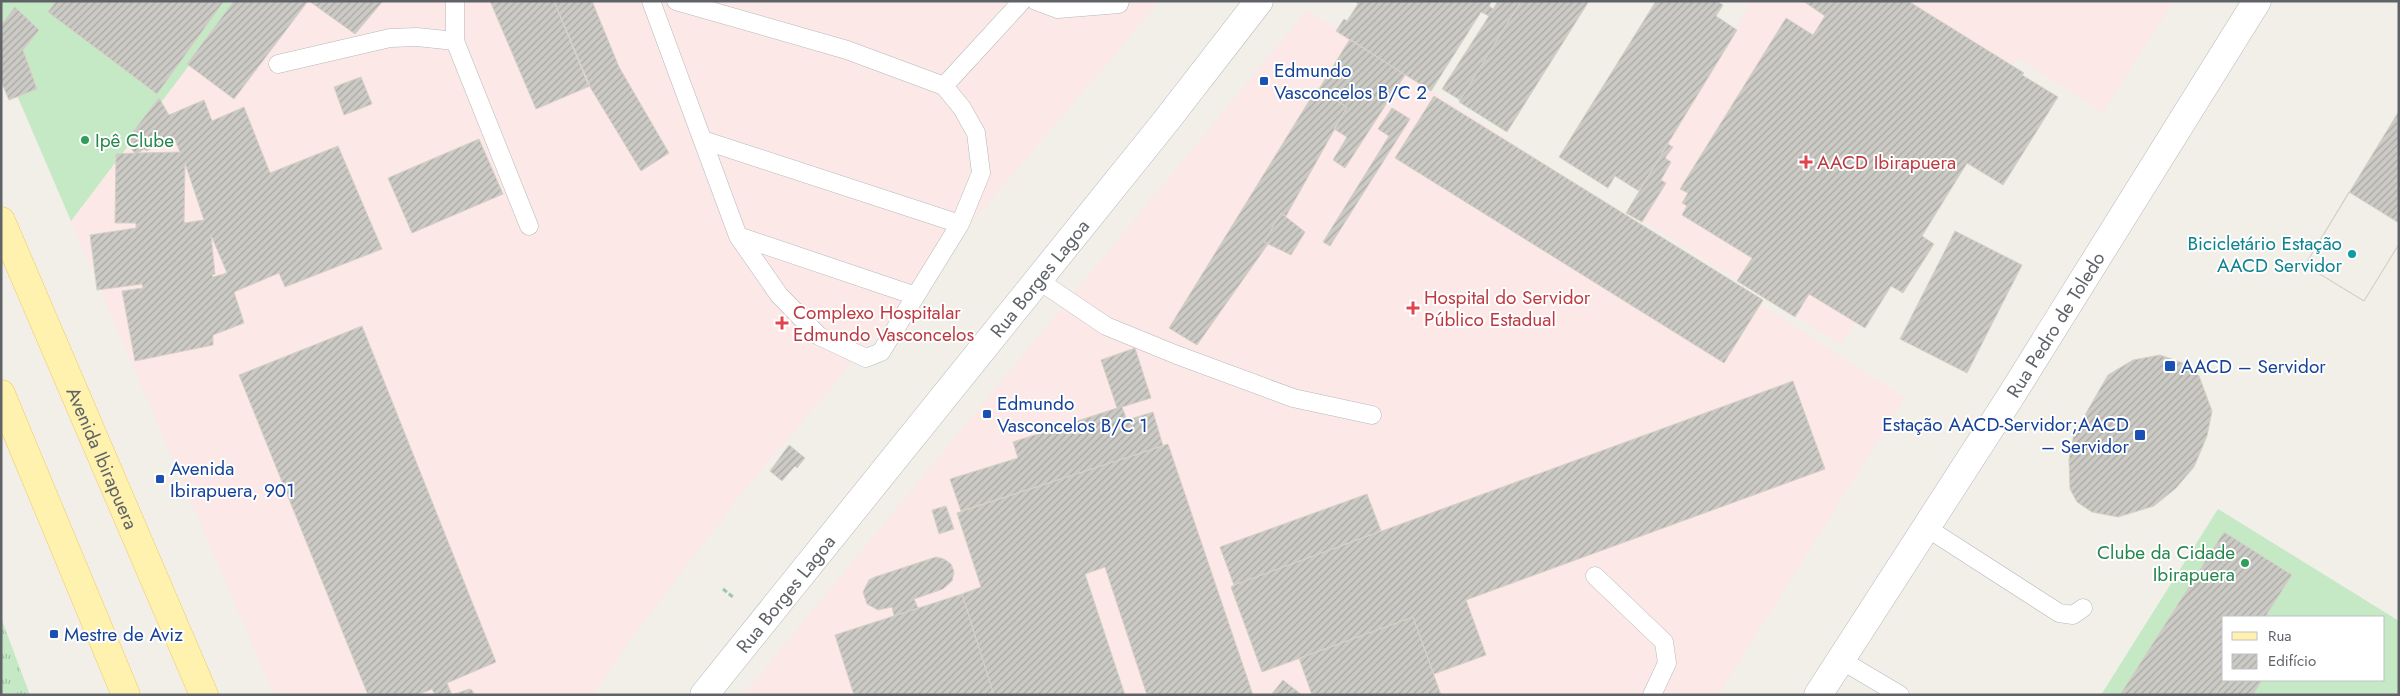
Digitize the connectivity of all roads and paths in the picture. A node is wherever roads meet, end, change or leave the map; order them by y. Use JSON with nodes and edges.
{"nodes":[{"id":1,"x":455,"y":1,"type":"edge"},
{"id":2,"x":651,"y":1,"type":"edge"},
{"id":3,"x":676,"y":1,"type":"edge"},
{"id":4,"x":1022,"y":1,"type":"edge"},
{"id":5,"x":1036,"y":1,"type":"edge"},
{"id":6,"x":1120,"y":1,"type":"edge"},
{"id":7,"x":1259,"y":1,"type":"edge"},
{"id":8,"x":2257,"y":1,"type":"edge"},
{"id":9,"x":1061,"y":5,"type":"edge"},
{"id":10,"x":455,"y":41,"type":"junction"},
{"id":11,"x":278,"y":64,"type":"dead end"},
{"id":12,"x":944,"y":86,"type":"junction"},
{"id":13,"x":703,"y":140,"type":"junction"},
{"id":14,"x":1,"y":221,"type":"edge"},
{"id":15,"x":960,"y":224,"type":"junction"},
{"id":16,"x":529,"y":226,"type":"dead end"},
{"id":17,"x":738,"y":236,"type":"junction"},
{"id":18,"x":1038,"y":280,"type":"junction"},
{"id":19,"x":916,"y":296,"type":"junction"},
{"id":20,"x":1,"y":394,"type":"edge"},
{"id":21,"x":1372,"y":415,"type":"dead end"},
{"id":22,"x":1927,"y":528,"type":"junction"},
{"id":23,"x":1595,"y":576,"type":"dead end"},
{"id":24,"x":723,"y":589,"type":"dead end"},
{"id":25,"x":734,"y":598,"type":"dead end"},
{"id":26,"x":2082,"y":608,"type":"dead end"},
{"id":27,"x":1841,"y":660,"type":"junction"},
{"id":28,"x":126,"y":695,"type":"edge"},
{"id":29,"x":204,"y":695,"type":"edge"},
{"id":30,"x":704,"y":695,"type":"edge"},
{"id":31,"x":1652,"y":695,"type":"edge"},
{"id":32,"x":1818,"y":695,"type":"edge"},
{"id":33,"x":1900,"y":695,"type":"edge"}],
"edges":[{"from":1,"to":10,"type":"lane"},
{"from":2,"to":13,"type":"lane"},
{"from":3,"to":12,"type":"lane"},
{"from":4,"to":12,"type":"lane"},
{"from":5,"to":9,"type":"lane"},
{"from":6,"to":9,"type":"lane"},
{"from":7,"to":18,"type":"street","name":"Rua Borges Lagoa"},
{"from":8,"to":22,"type":"street","name":"Rua Pedro de Toledo"},
{"from":10,"to":11,"type":"lane"},
{"from":10,"to":16,"type":"lane"},
{"from":12,"to":15,"type":"lane"},
{"from":13,"to":15,"type":"lane"},
{"from":13,"to":17,"type":"lane"},
{"from":14,"to":29,"type":"main road","name":"Avenida Ibirapuera"},
{"from":15,"to":19,"type":"lane"},
{"from":17,"to":19,"type":"lane"},
{"from":17,"to":19,"type":"lane"},
{"from":18,"to":21,"type":"lane"},
{"from":18,"to":30,"type":"street","name":"Rua Borges Lagoa"},
{"from":20,"to":28,"type":"main road"},
{"from":22,"to":26,"type":"lane"},
{"from":22,"to":27,"type":"street","name":"Rua Pedro de Toledo"},
{"from":23,"to":31,"type":"lane"},
{"from":24,"to":25,"type":"path"},
{"from":27,"to":32,"type":"street","name":"Rua Pedro de Toledo"},
{"from":27,"to":33,"type":"lane"}]}
